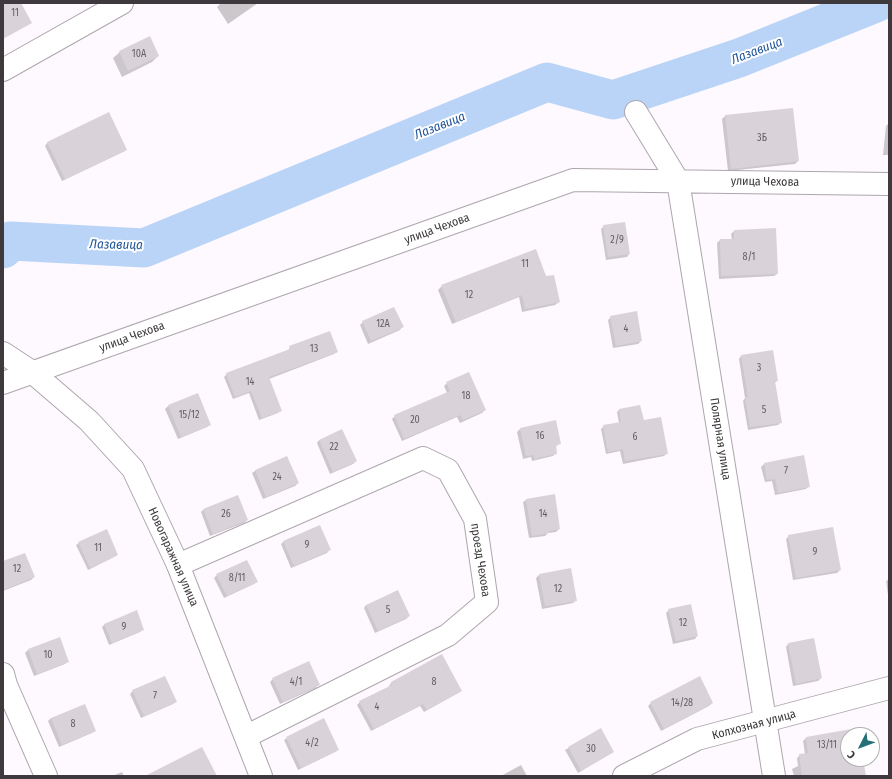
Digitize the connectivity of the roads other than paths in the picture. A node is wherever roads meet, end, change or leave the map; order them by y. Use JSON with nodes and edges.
{"nodes":[{"id":1,"x":122,"y":3,"type":"edge"},
{"id":2,"x":3,"y":70,"type":"edge"},
{"id":3,"x":636,"y":112,"type":"dead end"},
{"id":4,"x":678,"y":181,"type":"junction"},
{"id":5,"x":889,"y":184,"type":"edge"},
{"id":6,"x":3,"y":353,"type":"edge"},
{"id":7,"x":32,"y":372,"type":"junction"},
{"id":8,"x":3,"y":383,"type":"edge"},
{"id":9,"x":178,"y":565,"type":"junction"},
{"id":10,"x":3,"y":674,"type":"edge"},
{"id":11,"x":889,"y":688,"type":"edge"},
{"id":12,"x":766,"y":722,"type":"junction"},
{"id":13,"x":246,"y":736,"type":"junction"},
{"id":14,"x":46,"y":776,"type":"edge"},
{"id":15,"x":261,"y":776,"type":"edge"},
{"id":16,"x":624,"y":776,"type":"edge"},
{"id":17,"x":774,"y":776,"type":"edge"}],
"edges":[{"from":1,"to":2,"type":"street"},
{"from":3,"to":4,"type":"street","name":"Полярная улица"},
{"from":4,"to":5,"type":"street","name":"улица Чехова"},
{"from":4,"to":7,"type":"street","name":"улица Чехова"},
{"from":4,"to":12,"type":"street","name":"Полярная улица"},
{"from":6,"to":7,"type":"street","name":"Новогаражная улица"},
{"from":7,"to":8,"type":"street","name":"улица Чехова"},
{"from":7,"to":9,"type":"street","name":"Новогаражная улица"},
{"from":9,"to":13,"type":"street","name":"Новогаражная улица"},
{"from":9,"to":13,"type":"street","name":"проезд Чехова"},
{"from":10,"to":14,"type":"street"},
{"from":11,"to":12,"type":"street","name":"Колхозная улица"},
{"from":12,"to":16,"type":"street","name":"Колхозная улица"},
{"from":12,"to":17,"type":"street","name":"Полярная улица"},
{"from":13,"to":15,"type":"street","name":"Новогаражная улица"}]}
